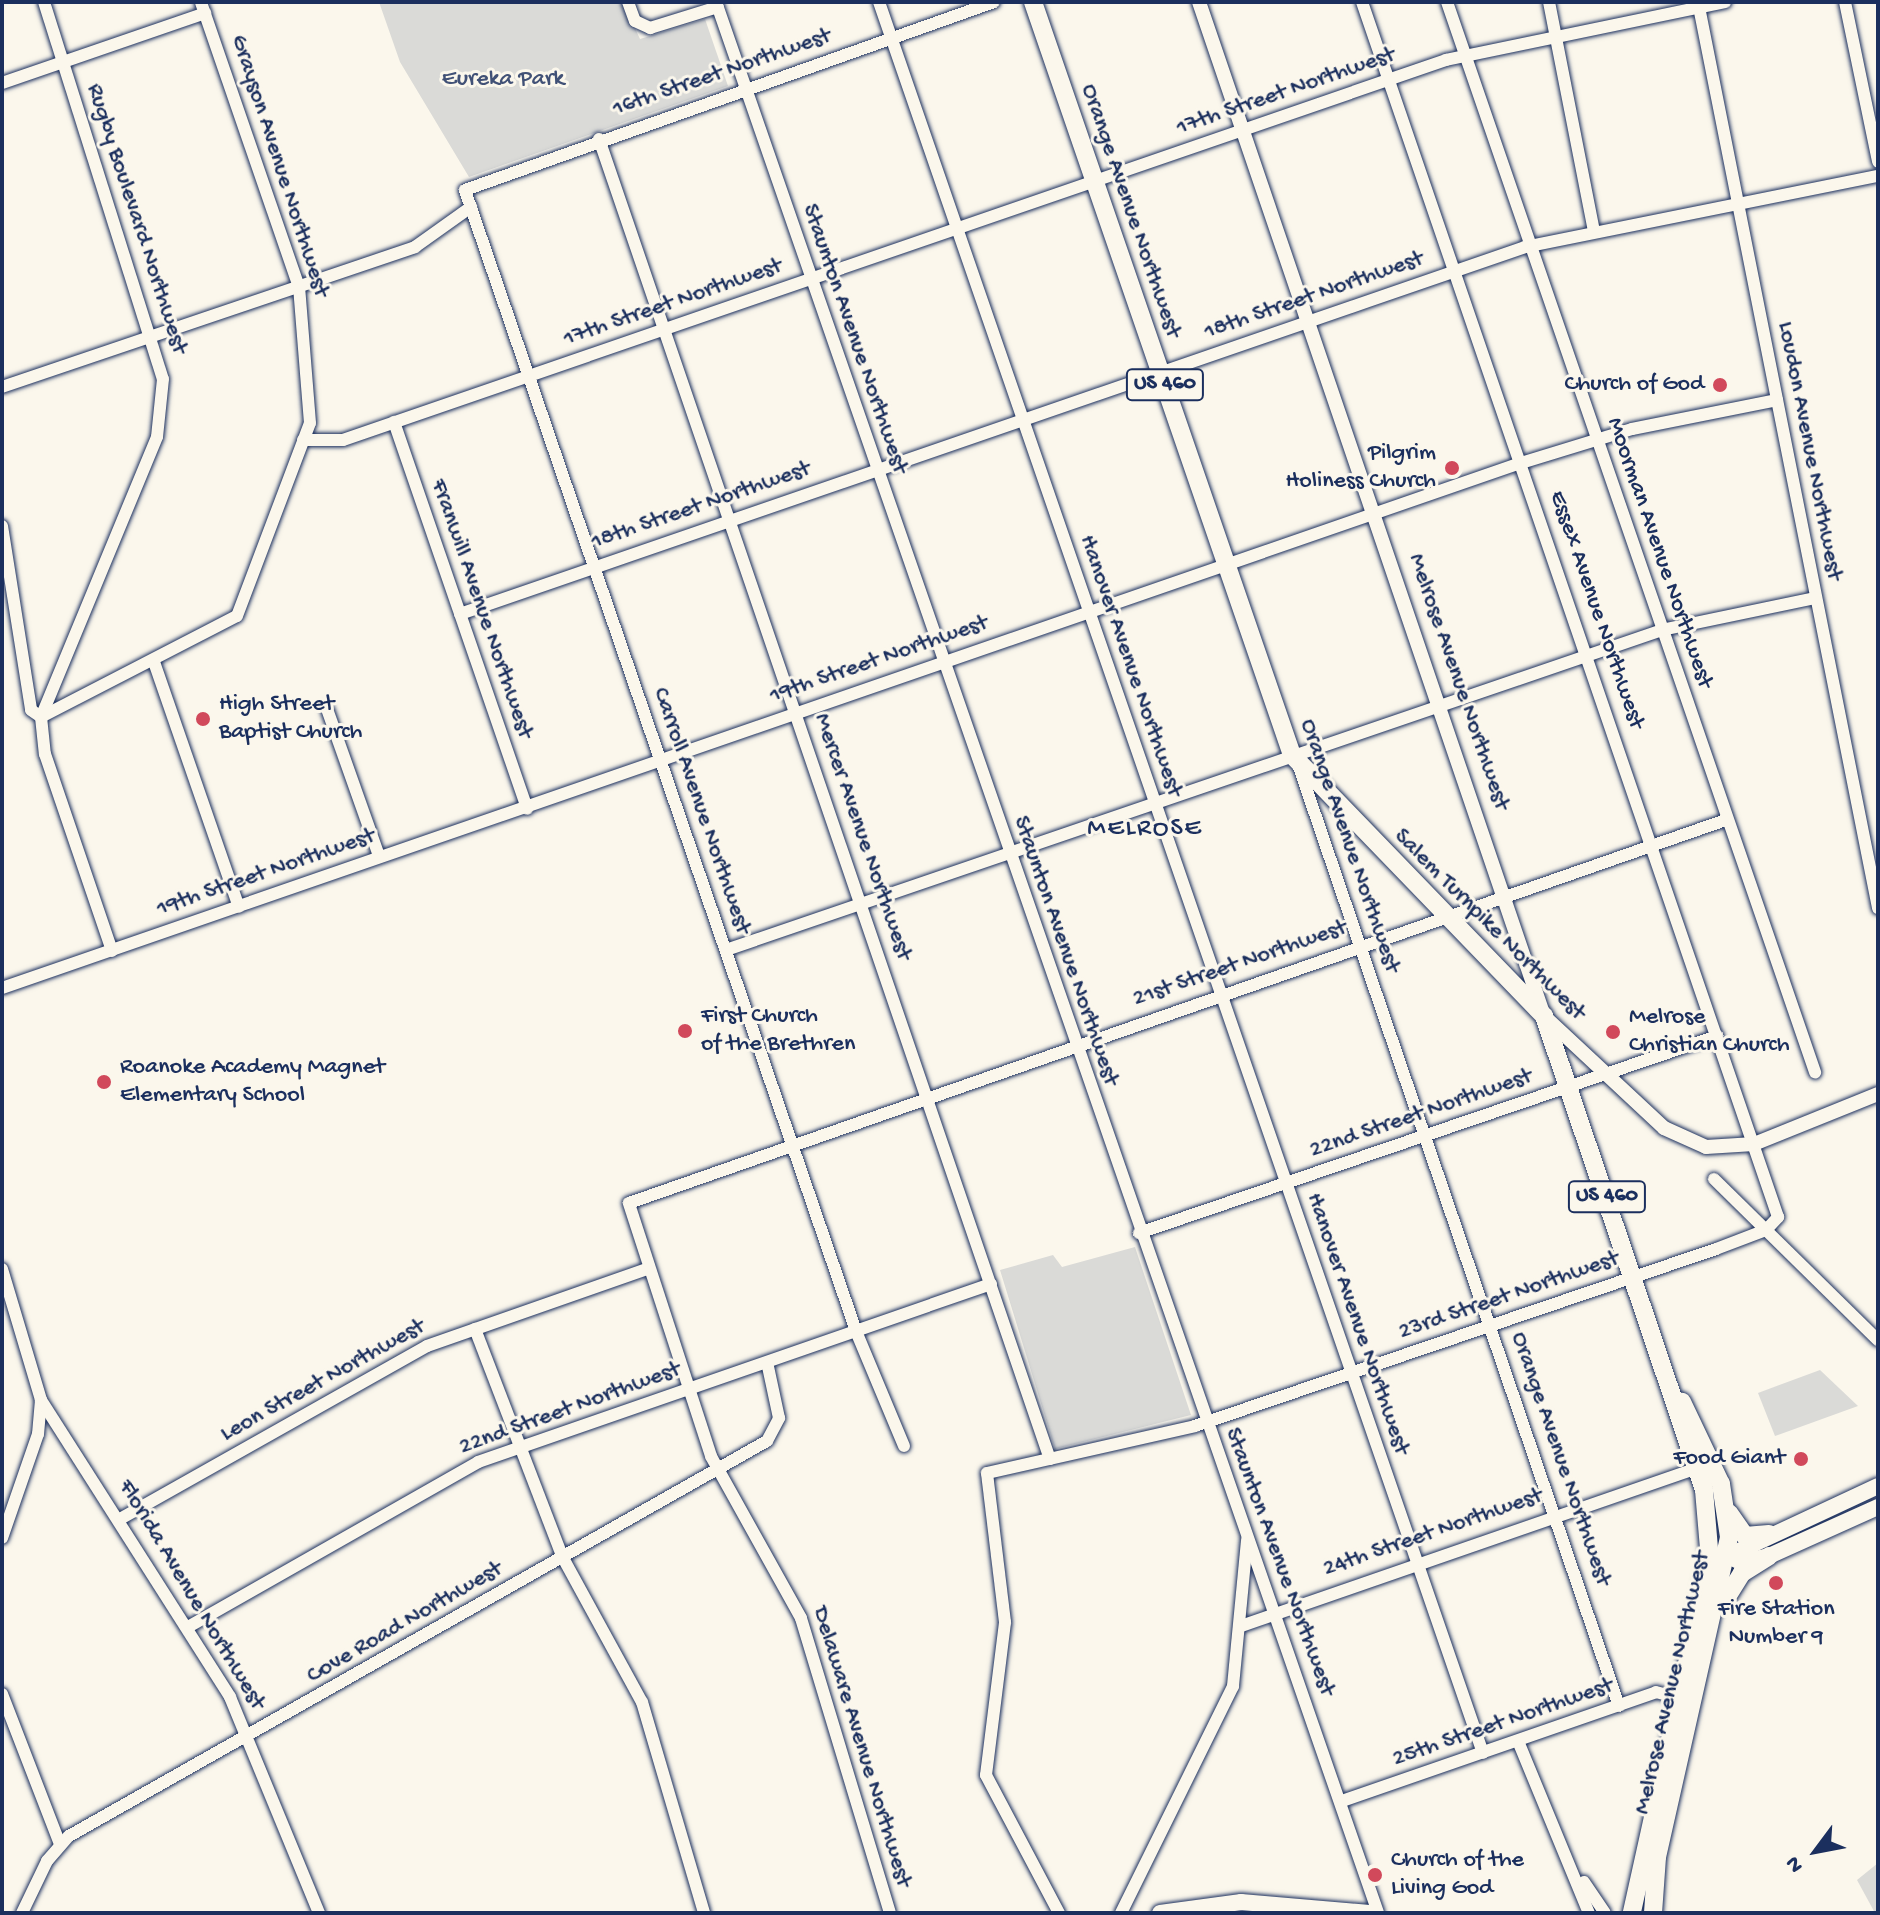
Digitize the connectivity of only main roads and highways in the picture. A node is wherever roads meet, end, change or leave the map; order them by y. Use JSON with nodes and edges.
{"nodes":[{"id":1,"x":1033,"y":2,"type":"edge"},
{"id":2,"x":1296,"y":761,"type":"joint"},
{"id":3,"x":1544,"y":1016,"type":"joint"},
{"id":4,"x":1668,"y":1379,"type":"junction"},
{"id":5,"x":1696,"y":1468,"type":"junction"},
{"id":6,"x":1878,"y":1486,"type":"edge"},
{"id":7,"x":1878,"y":1507,"type":"edge"},
{"id":8,"x":1727,"y":1509,"type":"junction"},
{"id":9,"x":1769,"y":1534,"type":"junction"},
{"id":10,"x":1728,"y":1556,"type":"junction"},
{"id":11,"x":1769,"y":1556,"type":"junction"},
{"id":12,"x":1703,"y":1586,"type":"junction"},
{"id":13,"x":1701,"y":1674,"type":"junction"},
{"id":14,"x":1685,"y":1699,"type":"junction"},
{"id":15,"x":1216,"y":1908,"type":"edge"},
{"id":16,"x":1160,"y":1913,"type":"edge"},
{"id":17,"x":1370,"y":1913,"type":"edge"},
{"id":18,"x":1632,"y":1913,"type":"edge"},
{"id":19,"x":1653,"y":1913,"type":"edge"}],
"edges":[{"from":1,"to":2,"type":"main road","name":"Orange Avenue Northwest","number":"US 460"},
{"from":2,"to":3,"type":"main road","name":"Salem Turnpike Northwest","number":"US 460"},
{"from":3,"to":4,"type":"main road","name":"Melrose Avenue Northwest","number":"US 460"},
{"from":4,"to":5,"type":"main road","name":"Melrose Avenue Northwest","number":"US 460"},
{"from":4,"to":8,"type":"main road","name":"Melrose Avenue Northwest","number":"US 460"},
{"from":5,"to":10,"type":"main road"},
{"from":5,"to":12,"type":"main road","name":"Melrose Avenue Northwest","number":"US 460"},
{"from":6,"to":9,"type":"main road"},
{"from":7,"to":11,"type":"main road"},
{"from":8,"to":9,"type":"main road"},
{"from":8,"to":10,"type":"main road","name":"Melrose Avenue Northwest","number":"US 460"},
{"from":9,"to":10,"type":"main road"},
{"from":10,"to":11,"type":"main road"},
{"from":10,"to":12,"type":"main road"},
{"from":10,"to":13,"type":"main road","name":"Melrose Avenue Northwest","number":"US 460"},
{"from":11,"to":13,"type":"main road"},
{"from":12,"to":14,"type":"main road","name":"Melrose Avenue Northwest","number":"US 460"},
{"from":13,"to":14,"type":"main road","name":"Melrose Avenue Northwest","number":"US 460"},
{"from":14,"to":18,"type":"main road","name":"Melrose Avenue Northwest","number":"US 460"},
{"from":14,"to":19,"type":"main road","name":"Melrose Avenue Northwest","number":"US 460"},
{"from":15,"to":16,"type":"main road"},
{"from":15,"to":17,"type":"main road"}]}
